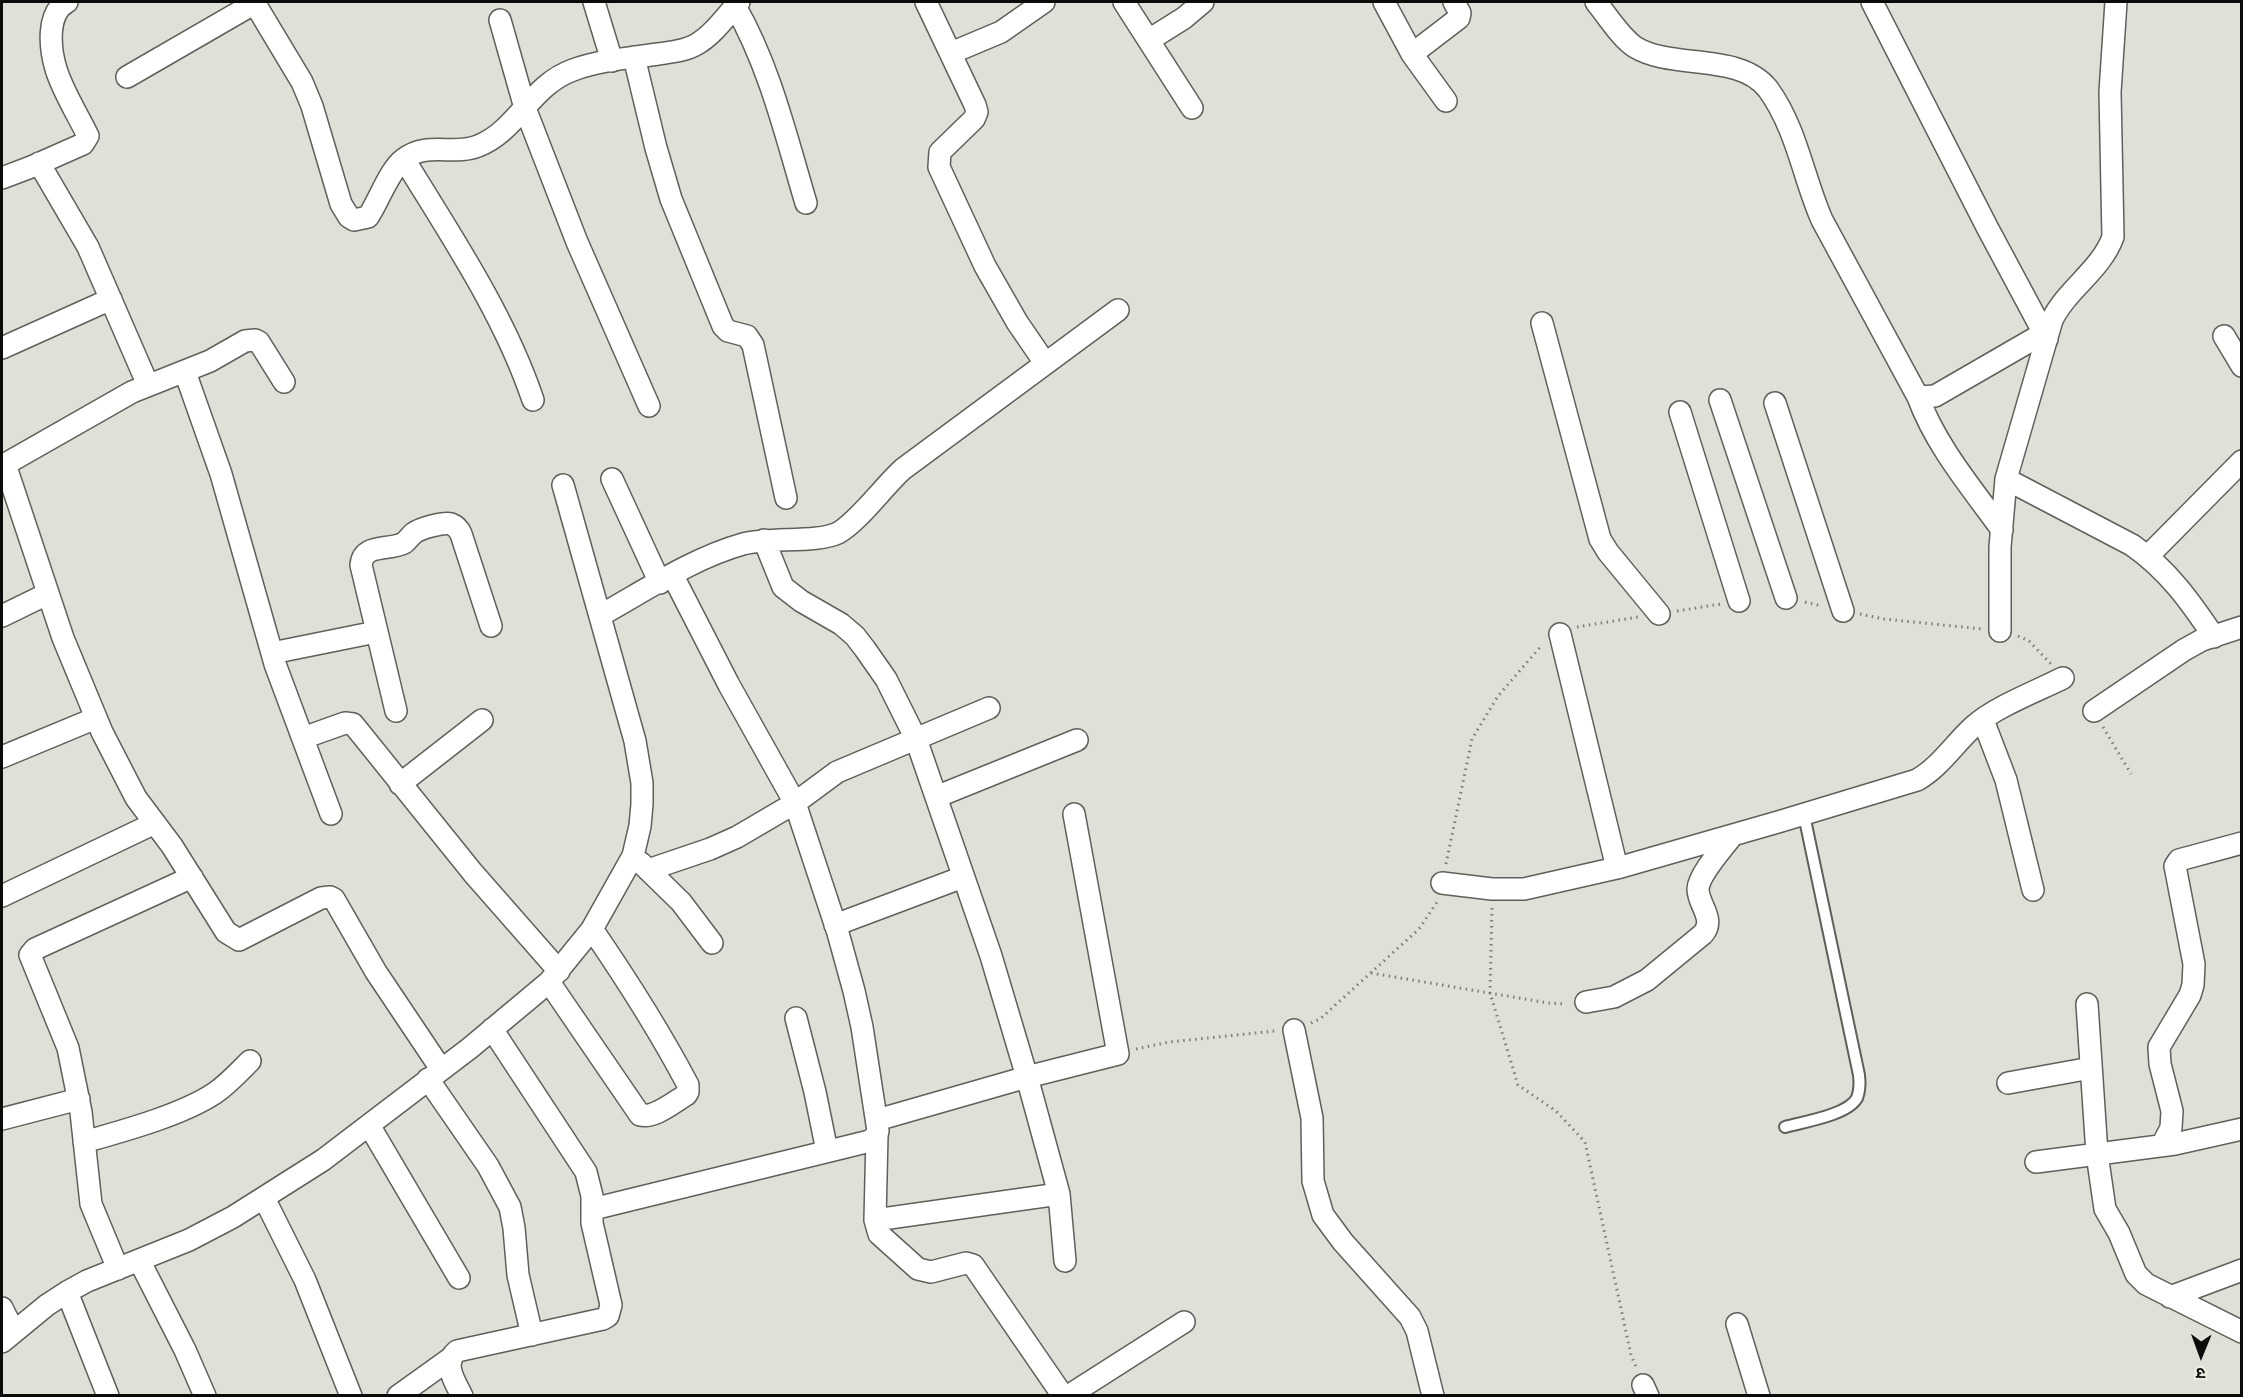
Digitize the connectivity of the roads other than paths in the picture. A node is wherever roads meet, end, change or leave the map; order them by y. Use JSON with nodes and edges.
{"nodes":[{"id":1,"x":67,"y":2,"type":"edge"},
{"id":2,"x":254,"y":2,"type":"edge"},
{"id":3,"x":594,"y":2,"type":"edge"},
{"id":4,"x":926,"y":2,"type":"edge"},
{"id":5,"x":1044,"y":2,"type":"edge"},
{"id":6,"x":1124,"y":2,"type":"edge"},
{"id":7,"x":1203,"y":2,"type":"edge"},
{"id":8,"x":1384,"y":2,"type":"edge"},
{"id":9,"x":1454,"y":2,"type":"edge"},
{"id":10,"x":1596,"y":2,"type":"edge"},
{"id":11,"x":1872,"y":2,"type":"edge"},
{"id":12,"x":2116,"y":2,"type":"edge"},
{"id":13,"x":737,"y":4,"type":"edge"},
{"id":14,"x":47,"y":10,"type":"edge"},
{"id":15,"x":500,"y":20,"type":"dead end"},
{"id":16,"x":1149,"y":40,"type":"junction"},
{"id":17,"x":951,"y":54,"type":"junction"},
{"id":18,"x":1412,"y":54,"type":"junction"},
{"id":19,"x":634,"y":57,"type":"junction"},
{"id":20,"x":612,"y":61,"type":"junction"},
{"id":21,"x":127,"y":77,"type":"dead end"},
{"id":22,"x":1446,"y":101,"type":"dead end"},
{"id":23,"x":525,"y":108,"type":"junction"},
{"id":24,"x":1192,"y":108,"type":"dead end"},
{"id":25,"x":404,"y":159,"type":"junction"},
{"id":26,"x":39,"y":163,"type":"junction"},
{"id":27,"x":2,"y":178,"type":"edge"},
{"id":28,"x":806,"y":203,"type":"dead end"},
{"id":29,"x":111,"y":299,"type":"junction"},
{"id":30,"x":1118,"y":310,"type":"dead end"},
{"id":31,"x":1542,"y":323,"type":"dead end"},
{"id":32,"x":2046,"y":336,"type":"junction"},
{"id":33,"x":2224,"y":336,"type":"dead end"},
{"id":34,"x":2,"y":348,"type":"edge"},
{"id":35,"x":1045,"y":363,"type":"junction"},
{"id":36,"x":2241,"y":366,"type":"edge"},
{"id":37,"x":185,"y":372,"type":"junction"},
{"id":38,"x":284,"y":381,"type":"dead end"},
{"id":39,"x":148,"y":385,"type":"junction"},
{"id":40,"x":1918,"y":397,"type":"junction"},
{"id":41,"x":533,"y":400,"type":"dead end"},
{"id":42,"x":1720,"y":400,"type":"dead end"},
{"id":43,"x":1775,"y":403,"type":"dead end"},
{"id":44,"x":649,"y":406,"type":"dead end"},
{"id":45,"x":1680,"y":412,"type":"dead end"},
{"id":46,"x":2241,"y":461,"type":"edge"},
{"id":47,"x":3,"y":465,"type":"edge"},
{"id":48,"x":612,"y":479,"type":"dead end"},
{"id":49,"x":2006,"y":479,"type":"junction"},
{"id":50,"x":564,"y":485,"type":"dead end"},
{"id":51,"x":786,"y":498,"type":"dead end"},
{"id":52,"x":2002,"y":530,"type":"junction"},
{"id":53,"x":764,"y":540,"type":"junction"},
{"id":54,"x":2148,"y":556,"type":"junction"},
{"id":55,"x":667,"y":579,"type":"junction"},
{"id":56,"x":47,"y":594,"type":"junction"},
{"id":57,"x":1786,"y":598,"type":"road end"},
{"id":58,"x":1739,"y":601,"type":"road end"},
{"id":59,"x":1843,"y":611,"type":"road end"},
{"id":60,"x":1659,"y":614,"type":"road end"},
{"id":61,"x":601,"y":615,"type":"junction"},
{"id":62,"x":2,"y":616,"type":"edge"},
{"id":63,"x":491,"y":626,"type":"dead end"},
{"id":64,"x":2000,"y":631,"type":"road end"},
{"id":65,"x":376,"y":632,"type":"junction"},
{"id":66,"x":1560,"y":634,"type":"road end"},
{"id":67,"x":2239,"y":634,"type":"edge"},
{"id":68,"x":2214,"y":636,"type":"junction"},
{"id":69,"x":272,"y":653,"type":"junction"},
{"id":70,"x":2063,"y":678,"type":"road end"},
{"id":71,"x":989,"y":708,"type":"dead end"},
{"id":72,"x":396,"y":711,"type":"dead end"},
{"id":73,"x":2094,"y":711,"type":"road end"},
{"id":74,"x":96,"y":718,"type":"junction"},
{"id":75,"x":482,"y":720,"type":"dead end"},
{"id":76,"x":1983,"y":720,"type":"junction"},
{"id":77,"x":303,"y":738,"type":"junction"},
{"id":78,"x":916,"y":739,"type":"junction"},
{"id":79,"x":1077,"y":740,"type":"dead end"},
{"id":80,"x":2,"y":757,"type":"edge"},
{"id":81,"x":400,"y":784,"type":"junction"},
{"id":82,"x":936,"y":797,"type":"junction"},
{"id":83,"x":795,"y":803,"type":"junction"},
{"id":84,"x":331,"y":814,"type":"dead end"},
{"id":85,"x":1074,"y":814,"type":"dead end"},
{"id":86,"x":1804,"y":815,"type":"junction"},
{"id":87,"x":154,"y":823,"type":"junction"},
{"id":88,"x":1732,"y":836,"type":"junction"},
{"id":89,"x":2241,"y":843,"type":"edge"},
{"id":90,"x":640,"y":863,"type":"junction"},
{"id":91,"x":1617,"y":868,"type":"junction"},
{"id":92,"x":192,"y":877,"type":"junction"},
{"id":93,"x":963,"y":877,"type":"junction"},
{"id":94,"x":1442,"y":883,"type":"road end"},
{"id":95,"x":2033,"y":890,"type":"dead end"},
{"id":96,"x":2,"y":896,"type":"edge"},
{"id":97,"x":835,"y":925,"type":"junction"},
{"id":98,"x":592,"y":929,"type":"junction"},
{"id":99,"x":712,"y":943,"type":"dead end"},
{"id":100,"x":554,"y":976,"type":"junction"},
{"id":101,"x":1586,"y":1002,"type":"road end"},
{"id":102,"x":2087,"y":1004,"type":"dead end"},
{"id":103,"x":796,"y":1018,"type":"dead end"},
{"id":104,"x":492,"y":1029,"type":"junction"},
{"id":105,"x":1294,"y":1030,"type":"road end"},
{"id":106,"x":250,"y":1061,"type":"dead end"},
{"id":107,"x":2091,"y":1068,"type":"junction"},
{"id":108,"x":435,"y":1074,"type":"junction"},
{"id":109,"x":1027,"y":1077,"type":"junction"},
{"id":110,"x":2008,"y":1083,"type":"dead end"},
{"id":111,"x":79,"y":1099,"type":"junction"},
{"id":112,"x":2,"y":1119,"type":"edge"},
{"id":113,"x":369,"y":1125,"type":"junction"},
{"id":114,"x":1785,"y":1127,"type":"dead end"},
{"id":115,"x":877,"y":1128,"type":"junction"},
{"id":116,"x":2241,"y":1129,"type":"edge"},
{"id":117,"x":84,"y":1142,"type":"junction"},
{"id":118,"x":2162,"y":1145,"type":"junction"},
{"id":119,"x":827,"y":1152,"type":"junction"},
{"id":120,"x":2097,"y":1154,"type":"junction"},
{"id":121,"x":2036,"y":1162,"type":"dead end"},
{"id":122,"x":1059,"y":1194,"type":"junction"},
{"id":123,"x":264,"y":1198,"type":"junction"},
{"id":124,"x":593,"y":1209,"type":"junction"},
{"id":125,"x":875,"y":1220,"type":"junction"},
{"id":126,"x":139,"y":1260,"type":"junction"},
{"id":127,"x":1065,"y":1261,"type":"dead end"},
{"id":128,"x":118,"y":1269,"type":"junction"},
{"id":129,"x":2241,"y":1270,"type":"edge"},
{"id":130,"x":459,"y":1278,"type":"dead end"},
{"id":131,"x":67,"y":1292,"type":"junction"},
{"id":132,"x":2170,"y":1297,"type":"junction"},
{"id":133,"x":2,"y":1308,"type":"edge"},
{"id":134,"x":1184,"y":1322,"type":"dead end"},
{"id":135,"x":1737,"y":1324,"type":"dead end"},
{"id":136,"x":2241,"y":1332,"type":"edge"},
{"id":137,"x":532,"y":1335,"type":"junction"},
{"id":138,"x":8,"y":1337,"type":"edge"},
{"id":139,"x":451,"y":1358,"type":"junction"},
{"id":140,"x":108,"y":1395,"type":"edge"},
{"id":141,"x":205,"y":1395,"type":"edge"},
{"id":142,"x":348,"y":1395,"type":"edge"},
{"id":143,"x":398,"y":1395,"type":"edge"},
{"id":144,"x":462,"y":1395,"type":"edge"},
{"id":145,"x":1063,"y":1395,"type":"edge"},
{"id":146,"x":1068,"y":1395,"type":"edge"},
{"id":147,"x":1433,"y":1395,"type":"edge"},
{"id":148,"x":1759,"y":1395,"type":"edge"}],
"edges":[{"from":1,"to":14,"type":"street"},
{"from":2,"to":21,"type":"street"},
{"from":2,"to":25,"type":"street"},
{"from":3,"to":20,"type":"street"},
{"from":4,"to":17,"type":"street"},
{"from":5,"to":17,"type":"street"},
{"from":6,"to":16,"type":"street"},
{"from":7,"to":16,"type":"street"},
{"from":8,"to":18,"type":"street"},
{"from":9,"to":18,"type":"street"},
{"from":10,"to":40,"type":"street"},
{"from":11,"to":32,"type":"street"},
{"from":12,"to":32,"type":"street"},
{"from":13,"to":19,"type":"street"},
{"from":13,"to":28,"type":"street"},
{"from":14,"to":26,"type":"street"},
{"from":15,"to":23,"type":"street"},
{"from":16,"to":24,"type":"street"},
{"from":17,"to":35,"type":"street"},
{"from":18,"to":22,"type":"street"},
{"from":19,"to":20,"type":"street"},
{"from":19,"to":51,"type":"street"},
{"from":20,"to":23,"type":"street"},
{"from":23,"to":25,"type":"street"},
{"from":23,"to":44,"type":"street"},
{"from":25,"to":41,"type":"street"},
{"from":26,"to":27,"type":"street"},
{"from":26,"to":29,"type":"street"},
{"from":29,"to":34,"type":"street"},
{"from":29,"to":39,"type":"street"},
{"from":30,"to":35,"type":"street"},
{"from":31,"to":60,"type":"street"},
{"from":32,"to":40,"type":"street"},
{"from":32,"to":49,"type":"street"},
{"from":33,"to":36,"type":"street"},
{"from":35,"to":53,"type":"street"},
{"from":37,"to":38,"type":"street"},
{"from":37,"to":39,"type":"street"},
{"from":37,"to":69,"type":"street"},
{"from":39,"to":47,"type":"street"},
{"from":40,"to":52,"type":"street"},
{"from":42,"to":57,"type":"street"},
{"from":43,"to":59,"type":"street"},
{"from":45,"to":58,"type":"street"},
{"from":46,"to":54,"type":"street"},
{"from":47,"to":56,"type":"street"},
{"from":48,"to":55,"type":"street"},
{"from":49,"to":52,"type":"street"},
{"from":49,"to":54,"type":"street"},
{"from":50,"to":61,"type":"street"},
{"from":52,"to":64,"type":"street"},
{"from":53,"to":55,"type":"street"},
{"from":53,"to":78,"type":"street"},
{"from":54,"to":68,"type":"street"},
{"from":55,"to":61,"type":"street"},
{"from":55,"to":83,"type":"street"},
{"from":56,"to":62,"type":"street"},
{"from":56,"to":74,"type":"street"},
{"from":61,"to":90,"type":"street"},
{"from":63,"to":65,"type":"street"},
{"from":65,"to":69,"type":"street"},
{"from":65,"to":72,"type":"street"},
{"from":66,"to":91,"type":"street"},
{"from":67,"to":68,"type":"street"},
{"from":68,"to":73,"type":"street"},
{"from":69,"to":77,"type":"street"},
{"from":70,"to":76,"type":"street"},
{"from":71,"to":78,"type":"street"},
{"from":74,"to":80,"type":"street"},
{"from":74,"to":87,"type":"street"},
{"from":75,"to":81,"type":"street"},
{"from":76,"to":86,"type":"street"},
{"from":76,"to":95,"type":"street"},
{"from":77,"to":81,"type":"street"},
{"from":77,"to":84,"type":"street"},
{"from":78,"to":82,"type":"street"},
{"from":78,"to":83,"type":"street"},
{"from":79,"to":82,"type":"street"},
{"from":81,"to":100,"type":"street"},
{"from":82,"to":93,"type":"street"},
{"from":83,"to":90,"type":"street"},
{"from":83,"to":97,"type":"street"},
{"from":85,"to":109,"type":"street"},
{"from":86,"to":88,"type":"street"},
{"from":86,"to":114,"type":"lane"},
{"from":87,"to":92,"type":"street"},
{"from":87,"to":96,"type":"street"},
{"from":88,"to":91,"type":"street"},
{"from":88,"to":101,"type":"street"},
{"from":89,"to":118,"type":"street"},
{"from":90,"to":98,"type":"street"},
{"from":90,"to":99,"type":"street"},
{"from":91,"to":94,"type":"street"},
{"from":92,"to":108,"type":"street"},
{"from":92,"to":111,"type":"street"},
{"from":93,"to":97,"type":"street"},
{"from":93,"to":109,"type":"street"},
{"from":97,"to":115,"type":"street"},
{"from":98,"to":100,"type":"street"},
{"from":98,"to":100,"type":"street"},
{"from":100,"to":104,"type":"street"},
{"from":102,"to":107,"type":"street"},
{"from":103,"to":119,"type":"street"},
{"from":104,"to":108,"type":"street"},
{"from":104,"to":124,"type":"street"},
{"from":105,"to":147,"type":"street"},
{"from":106,"to":117,"type":"street"},
{"from":107,"to":110,"type":"street"},
{"from":107,"to":120,"type":"street"},
{"from":108,"to":113,"type":"street"},
{"from":108,"to":137,"type":"street"},
{"from":109,"to":115,"type":"street"},
{"from":109,"to":122,"type":"street"},
{"from":111,"to":112,"type":"street"},
{"from":111,"to":117,"type":"street"},
{"from":113,"to":123,"type":"street"},
{"from":113,"to":130,"type":"street"},
{"from":115,"to":119,"type":"street"},
{"from":115,"to":125,"type":"street"},
{"from":116,"to":118,"type":"street"},
{"from":117,"to":128,"type":"street"},
{"from":118,"to":120,"type":"street"},
{"from":119,"to":124,"type":"street"},
{"from":120,"to":121,"type":"street"},
{"from":120,"to":132,"type":"street"},
{"from":122,"to":125,"type":"street"},
{"from":122,"to":127,"type":"street"},
{"from":123,"to":126,"type":"street"},
{"from":123,"to":142,"type":"street"},
{"from":124,"to":137,"type":"street"},
{"from":125,"to":145,"type":"street"},
{"from":126,"to":128,"type":"street"},
{"from":126,"to":141,"type":"street"},
{"from":128,"to":131,"type":"street"},
{"from":129,"to":132,"type":"street"},
{"from":131,"to":138,"type":"street"},
{"from":131,"to":140,"type":"street"},
{"from":132,"to":136,"type":"street"},
{"from":133,"to":138,"type":"street"},
{"from":134,"to":146,"type":"street"},
{"from":135,"to":148,"type":"street"},
{"from":137,"to":139,"type":"street"},
{"from":139,"to":143,"type":"street"},
{"from":139,"to":144,"type":"street"}]}
